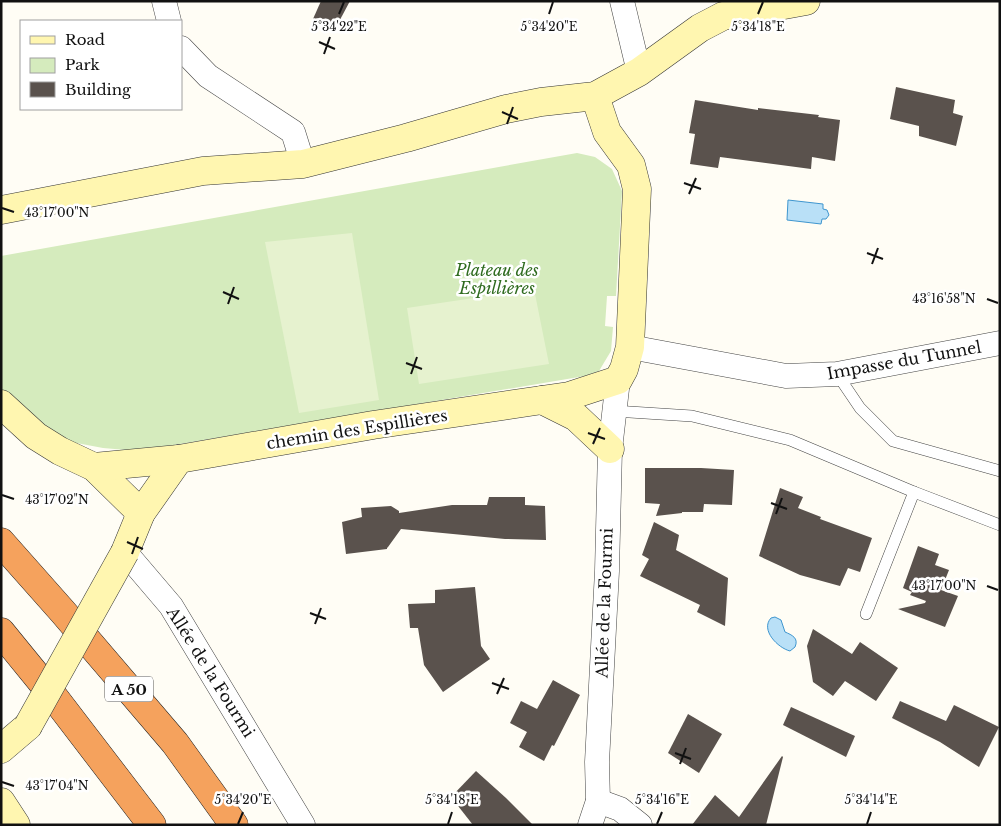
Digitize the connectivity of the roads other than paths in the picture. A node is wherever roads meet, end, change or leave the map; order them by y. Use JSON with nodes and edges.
{"nodes":[{"id":1,"x":164,"y":1,"type":"edge"},
{"id":2,"x":622,"y":1,"type":"edge"},
{"id":3,"x":806,"y":1,"type":"edge"},
{"id":4,"x":170,"y":20,"type":"edge"},
{"id":5,"x":182,"y":49,"type":"edge"},
{"id":6,"x":639,"y":72,"type":"junction"},
{"id":7,"x":595,"y":96,"type":"junction"},
{"id":8,"x":303,"y":164,"type":"junction"},
{"id":9,"x":1,"y":210,"type":"edge"},
{"id":10,"x":1000,"y":343,"type":"edge"},
{"id":11,"x":630,"y":347,"type":"junction"},
{"id":12,"x":837,"y":374,"type":"junction"},
{"id":13,"x":618,"y":380,"type":"junction"},
{"id":14,"x":542,"y":400,"type":"junction"},
{"id":15,"x":1,"y":404,"type":"edge"},
{"id":16,"x":614,"y":412,"type":"junction"},
{"id":17,"x":610,"y":449,"type":"junction"},
{"id":18,"x":179,"y":459,"type":"junction"},
{"id":19,"x":94,"y":466,"type":"junction"},
{"id":20,"x":1000,"y":472,"type":"edge"},
{"id":21,"x":914,"y":492,"type":"junction"},
{"id":22,"x":141,"y":513,"type":"junction"},
{"id":23,"x":1000,"y":525,"type":"edge"},
{"id":24,"x":1,"y":542,"type":"edge"},
{"id":25,"x":125,"y":552,"type":"junction"},
{"id":26,"x":866,"y":614,"type":"dead end"},
{"id":27,"x":1,"y":632,"type":"edge"},
{"id":28,"x":1,"y":748,"type":"edge"},
{"id":29,"x":598,"y":801,"type":"junction"},
{"id":30,"x":1,"y":802,"type":"edge"},
{"id":31,"x":16,"y":825,"type":"edge"},
{"id":32,"x":152,"y":825,"type":"edge"},
{"id":33,"x":234,"y":825,"type":"edge"},
{"id":34,"x":303,"y":825,"type":"edge"},
{"id":35,"x":590,"y":825,"type":"edge"},
{"id":36,"x":640,"y":825,"type":"edge"}],
"edges":[{"from":1,"to":4,"type":"street"},
{"from":2,"to":6,"type":"street"},
{"from":3,"to":6,"type":"street"},
{"from":5,"to":8,"type":"street"},
{"from":6,"to":7,"type":"street"},
{"from":7,"to":8,"type":"street"},
{"from":7,"to":11,"type":"street"},
{"from":8,"to":9,"type":"street"},
{"from":10,"to":12,"type":"street","name":"Impasse du Tunnel"},
{"from":11,"to":12,"type":"street","name":"Impasse du Tunnel"},
{"from":11,"to":13,"type":"street"},
{"from":12,"to":20,"type":"lane"},
{"from":13,"to":14,"type":"street","name":"chemin des Espillières"},
{"from":13,"to":16,"type":"street","name":"Allée de la Fourmi"},
{"from":14,"to":17,"type":"street"},
{"from":14,"to":18,"type":"street","name":"chemin des Espillières"},
{"from":15,"to":19,"type":"street"},
{"from":16,"to":17,"type":"street","name":"Allée de la Fourmi"},
{"from":16,"to":21,"type":"lane"},
{"from":17,"to":29,"type":"street","name":"Allée de la Fourmi"},
{"from":18,"to":19,"type":"street","name":"chemin des Espillières"},
{"from":18,"to":22,"type":"street"},
{"from":19,"to":22,"type":"street"},
{"from":21,"to":23,"type":"lane"},
{"from":21,"to":26,"type":"lane"},
{"from":22,"to":25,"type":"street"},
{"from":24,"to":33,"type":"highway","number":"A 50"},
{"from":25,"to":28,"type":"street","bridge":true},
{"from":25,"to":34,"type":"street","name":"Allée de la Fourmi"},
{"from":27,"to":32,"type":"highway"},
{"from":29,"to":35,"type":"street","name":"Allée de la Fourmi"},
{"from":29,"to":36,"type":"street"},
{"from":30,"to":31,"type":"street"}]}
